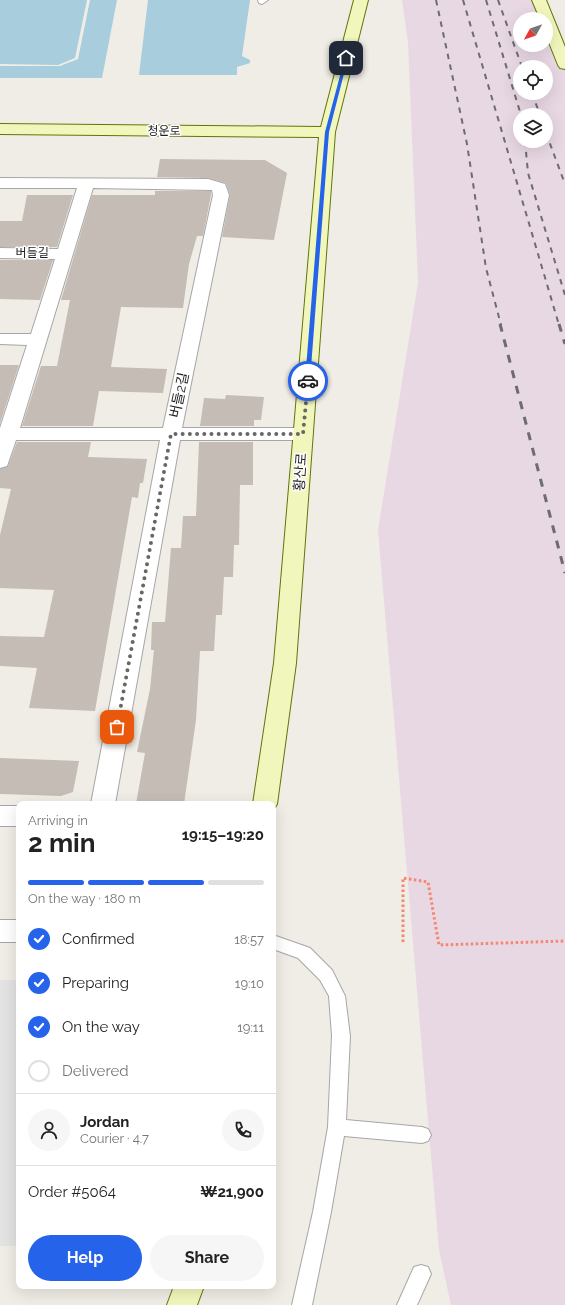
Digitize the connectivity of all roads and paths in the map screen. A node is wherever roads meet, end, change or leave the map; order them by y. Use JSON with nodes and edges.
{"nodes":[{"id":1,"x":361,"y":0,"type":"edge"},
{"id":2,"x":539,"y":0,"type":"edge"},
{"id":3,"x":565,"y":65,"type":"edge"},
{"id":4,"x":0,"y":129,"type":"edge"},
{"id":5,"x":327,"y":132,"type":"junction"},
{"id":6,"x":0,"y":183,"type":"edge"},
{"id":7,"x":88,"y":183,"type":"junction"},
{"id":8,"x":0,"y":253,"type":"edge"},
{"id":9,"x":64,"y":254,"type":"junction"},
{"id":10,"x":0,"y":339,"type":"edge"},
{"id":11,"x":38,"y":340,"type":"junction"},
{"id":12,"x":4,"y":434,"type":"edge"},
{"id":13,"x":171,"y":434,"type":"junction"},
{"id":14,"x":303,"y":434,"type":"junction"},
{"id":15,"x":0,"y":462,"type":"edge"},
{"id":16,"x":104,"y":801,"type":"edge"},
{"id":17,"x":265,"y":801,"type":"edge"},
{"id":18,"x":0,"y":816,"type":"edge"},
{"id":19,"x":16,"y":816,"type":"edge"},
{"id":20,"x":0,"y":931,"type":"edge"},
{"id":21,"x":16,"y":931,"type":"edge"},
{"id":22,"x":565,"y":941,"type":"edge"},
{"id":23,"x":403,"y":942,"type":"dead end"},
{"id":24,"x":276,"y":943,"type":"edge"},
{"id":25,"x":337,"y":1127,"type":"junction"},
{"id":26,"x":422,"y":1135,"type":"dead end"},
{"id":27,"x":421,"y":1274,"type":"dead end"},
{"id":28,"x":188,"y":1289,"type":"edge"},
{"id":29,"x":182,"y":1305,"type":"edge"},
{"id":30,"x":302,"y":1305,"type":"edge"},
{"id":31,"x":407,"y":1305,"type":"edge"}],
"edges":[{"from":1,"to":5,"type":"main road","name":"황산로"},
{"from":2,"to":3,"type":"main road"},
{"from":4,"to":5,"type":"main road","name":"청운로"},
{"from":5,"to":14,"type":"main road","name":"황산로"},
{"from":6,"to":7,"type":"street","name":"버들2길"},
{"from":7,"to":9,"type":"street"},
{"from":7,"to":13,"type":"street","name":"버들2길"},
{"from":8,"to":9,"type":"street","name":"버들길"},
{"from":9,"to":11,"type":"street"},
{"from":10,"to":11,"type":"street"},
{"from":11,"to":12,"type":"street"},
{"from":12,"to":13,"type":"street"},
{"from":12,"to":15,"type":"street"},
{"from":13,"to":14,"type":"street"},
{"from":13,"to":16,"type":"street","name":"버들2길"},
{"from":14,"to":17,"type":"main road","name":"황산로"},
{"from":18,"to":19,"type":"street"},
{"from":20,"to":21,"type":"street"},
{"from":22,"to":23,"type":"path"},
{"from":24,"to":25,"type":"lane"},
{"from":25,"to":26,"type":"lane"},
{"from":25,"to":30,"type":"lane"},
{"from":27,"to":31,"type":"lane"},
{"from":28,"to":29,"type":"main road"}]}
